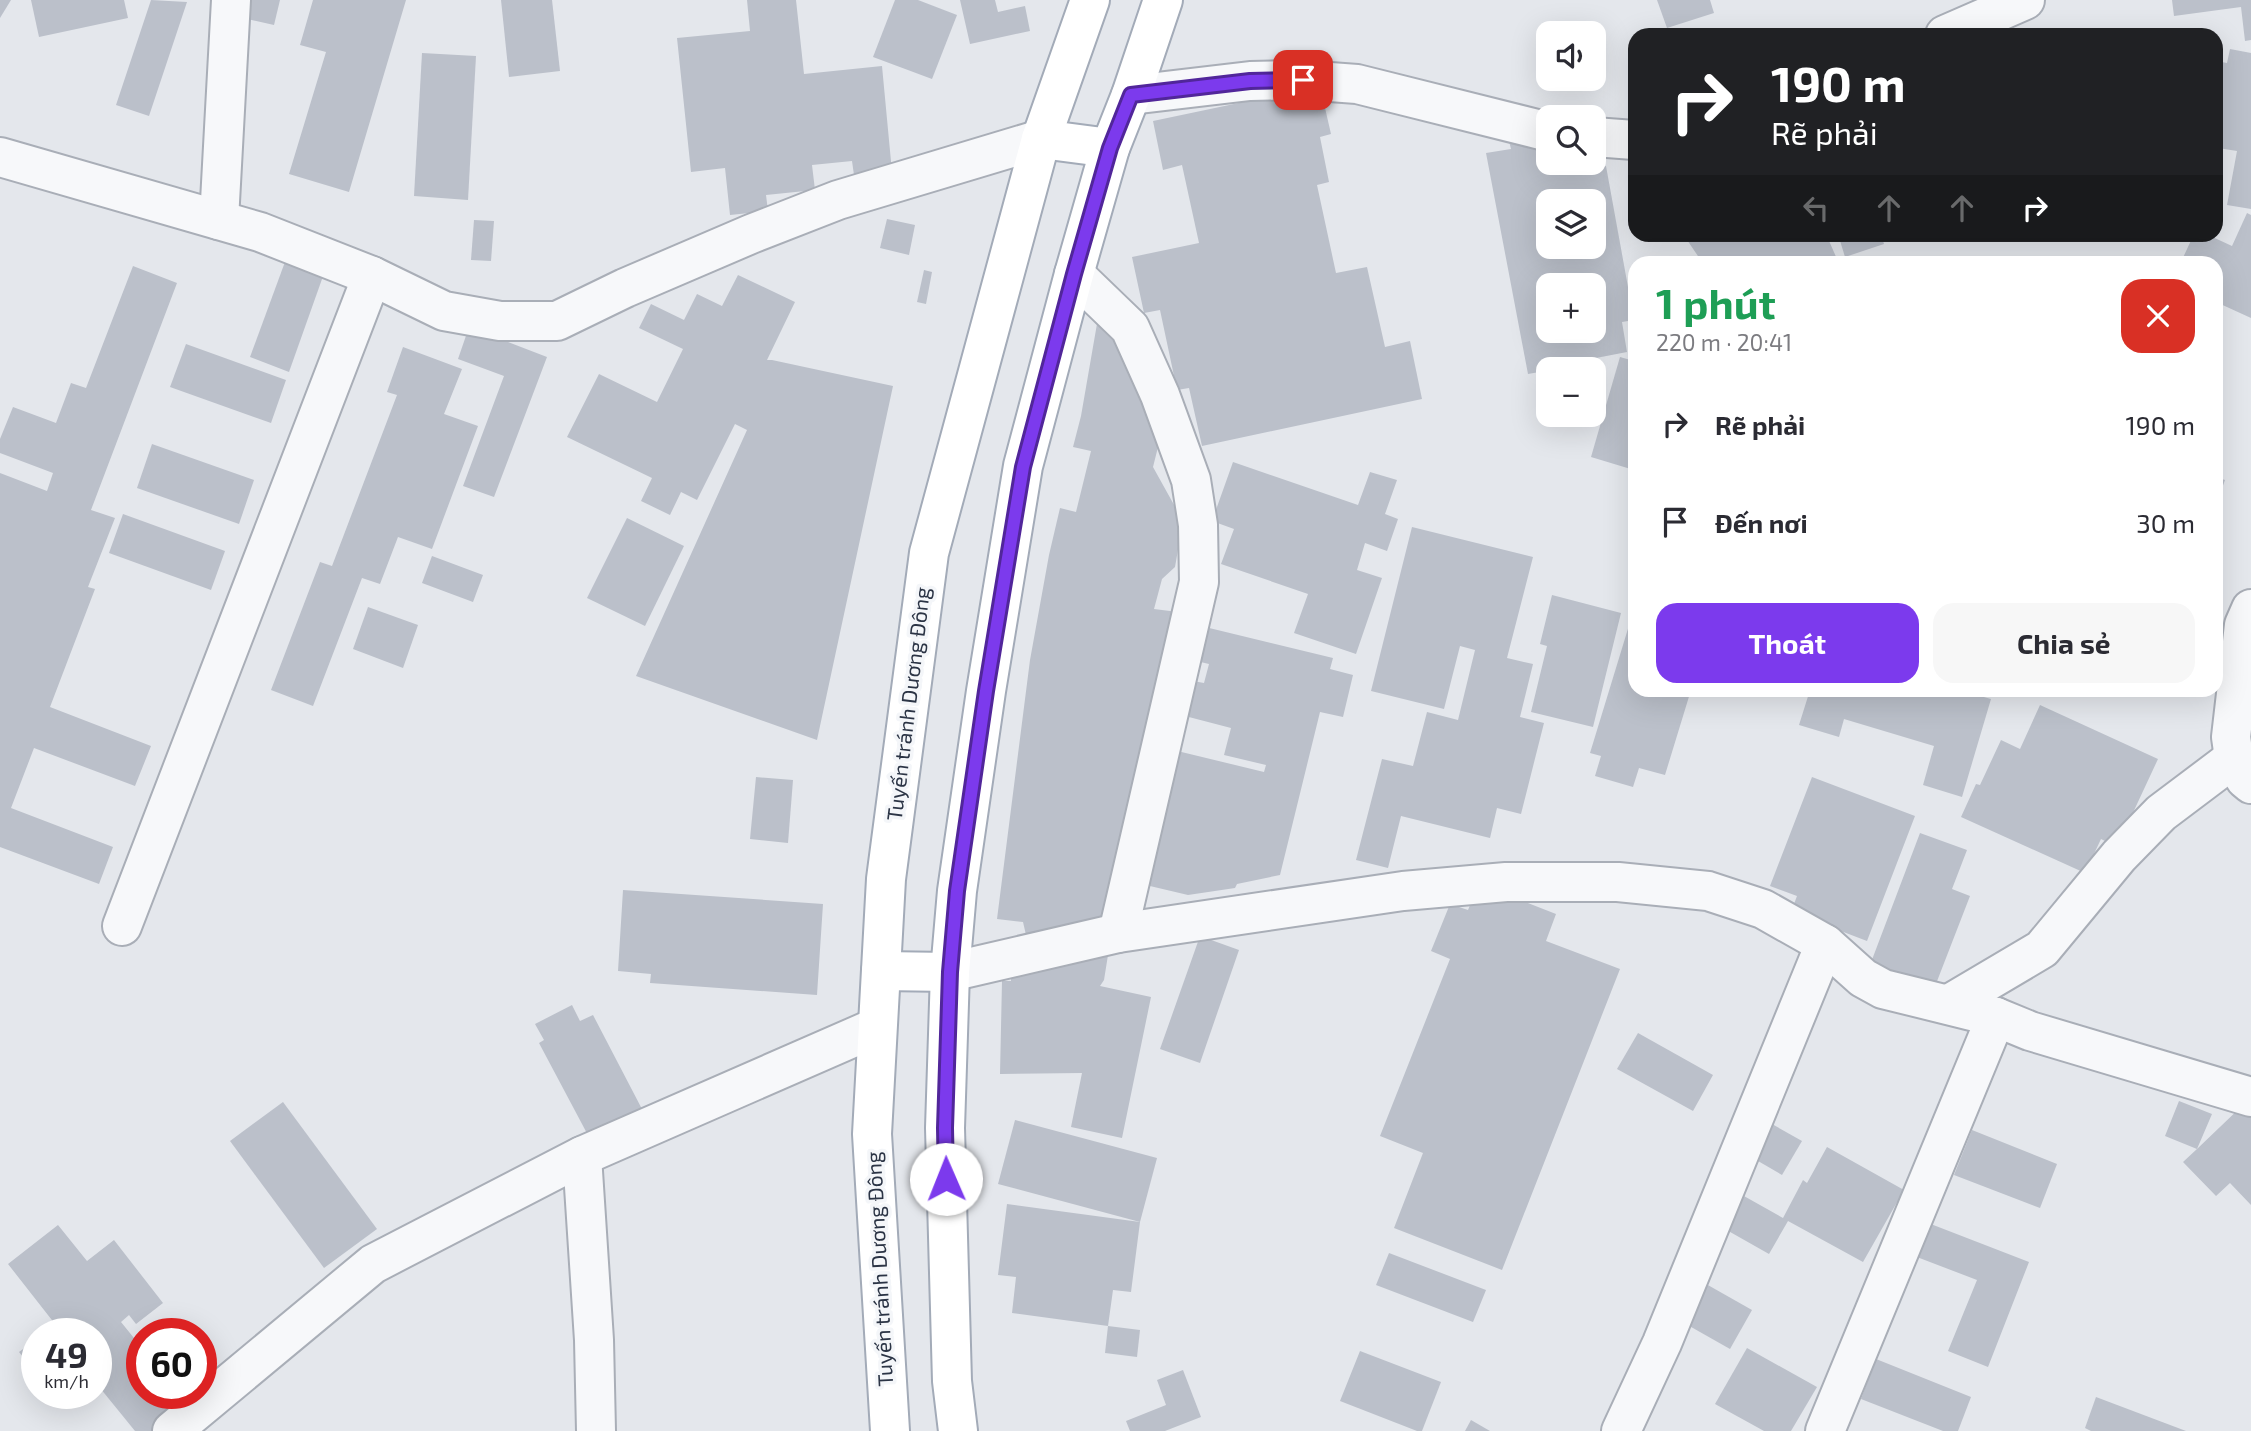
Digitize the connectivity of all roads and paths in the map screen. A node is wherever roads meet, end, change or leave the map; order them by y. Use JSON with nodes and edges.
{"nodes":[{"id":1,"x":231,"y":0,"type":"edge"},
{"id":2,"x":1090,"y":0,"type":"edge"},
{"id":3,"x":1163,"y":0,"type":"edge"},
{"id":4,"x":2025,"y":0,"type":"edge"},
{"id":5,"x":1961,"y":28,"type":"edge"},
{"id":6,"x":1131,"y":95,"type":"junction"},
{"id":7,"x":1536,"y":129,"type":"edge"},
{"id":8,"x":1606,"y":138,"type":"edge"},
{"id":9,"x":1041,"y":139,"type":"junction"},
{"id":10,"x":1628,"y":139,"type":"edge"},
{"id":11,"x":1110,"y":148,"type":"junction"},
{"id":12,"x":0,"y":157,"type":"edge"},
{"id":13,"x":219,"y":220,"type":"junction"},
{"id":14,"x":1074,"y":274,"type":"junction"},
{"id":15,"x":372,"y":276,"type":"junction"},
{"id":16,"x":2237,"y":618,"type":"edge"},
{"id":17,"x":2242,"y":771,"type":"edge"},
{"id":18,"x":122,"y":926,"type":"dead end"},
{"id":19,"x":1118,"y":933,"type":"junction"},
{"id":20,"x":1825,"y":944,"type":"junction"},
{"id":21,"x":881,"y":971,"type":"junction"},
{"id":22,"x":950,"y":972,"type":"junction"},
{"id":23,"x":1949,"y":1004,"type":"junction"},
{"id":24,"x":1996,"y":1017,"type":"junction"},
{"id":25,"x":877,"y":1027,"type":"junction"},
{"id":26,"x":2251,"y":1097,"type":"edge"},
{"id":27,"x":582,"y":1156,"type":"junction"},
{"id":28,"x":172,"y":1431,"type":"edge"},
{"id":29,"x":596,"y":1431,"type":"edge"},
{"id":30,"x":890,"y":1431,"type":"edge"},
{"id":31,"x":958,"y":1431,"type":"edge"},
{"id":32,"x":1620,"y":1431,"type":"edge"},
{"id":33,"x":1825,"y":1431,"type":"edge"}],
"edges":[{"from":1,"to":13,"type":"street"},
{"from":2,"to":9,"type":"main road","name":"Tuyến tránh Dương Đông"},
{"from":3,"to":6,"type":"main road"},
{"from":4,"to":5,"type":"street"},
{"from":6,"to":7,"type":"street"},
{"from":6,"to":11,"type":"main road"},
{"from":8,"to":10,"type":"street"},
{"from":9,"to":11,"type":"main road"},
{"from":9,"to":15,"type":"street"},
{"from":9,"to":21,"type":"main road","name":"Tuyến tránh Dương Đông"},
{"from":11,"to":14,"type":"main road"},
{"from":12,"to":13,"type":"street"},
{"from":13,"to":15,"type":"street"},
{"from":14,"to":19,"type":"street"},
{"from":14,"to":22,"type":"main road"},
{"from":15,"to":18,"type":"street"},
{"from":16,"to":17,"type":"street"},
{"from":17,"to":23,"type":"street"},
{"from":19,"to":20,"type":"street"},
{"from":19,"to":22,"type":"street"},
{"from":20,"to":23,"type":"street"},
{"from":20,"to":32,"type":"street"},
{"from":21,"to":22,"type":"main road"},
{"from":21,"to":25,"type":"main road","name":"Tuyến tránh Dương Đông"},
{"from":22,"to":31,"type":"main road"},
{"from":23,"to":24,"type":"street"},
{"from":24,"to":26,"type":"street"},
{"from":24,"to":33,"type":"street"},
{"from":25,"to":27,"type":"street"},
{"from":25,"to":30,"type":"main road","name":"Tuyến tránh Dương Đông"},
{"from":27,"to":28,"type":"street"},
{"from":27,"to":29,"type":"street"}]}
